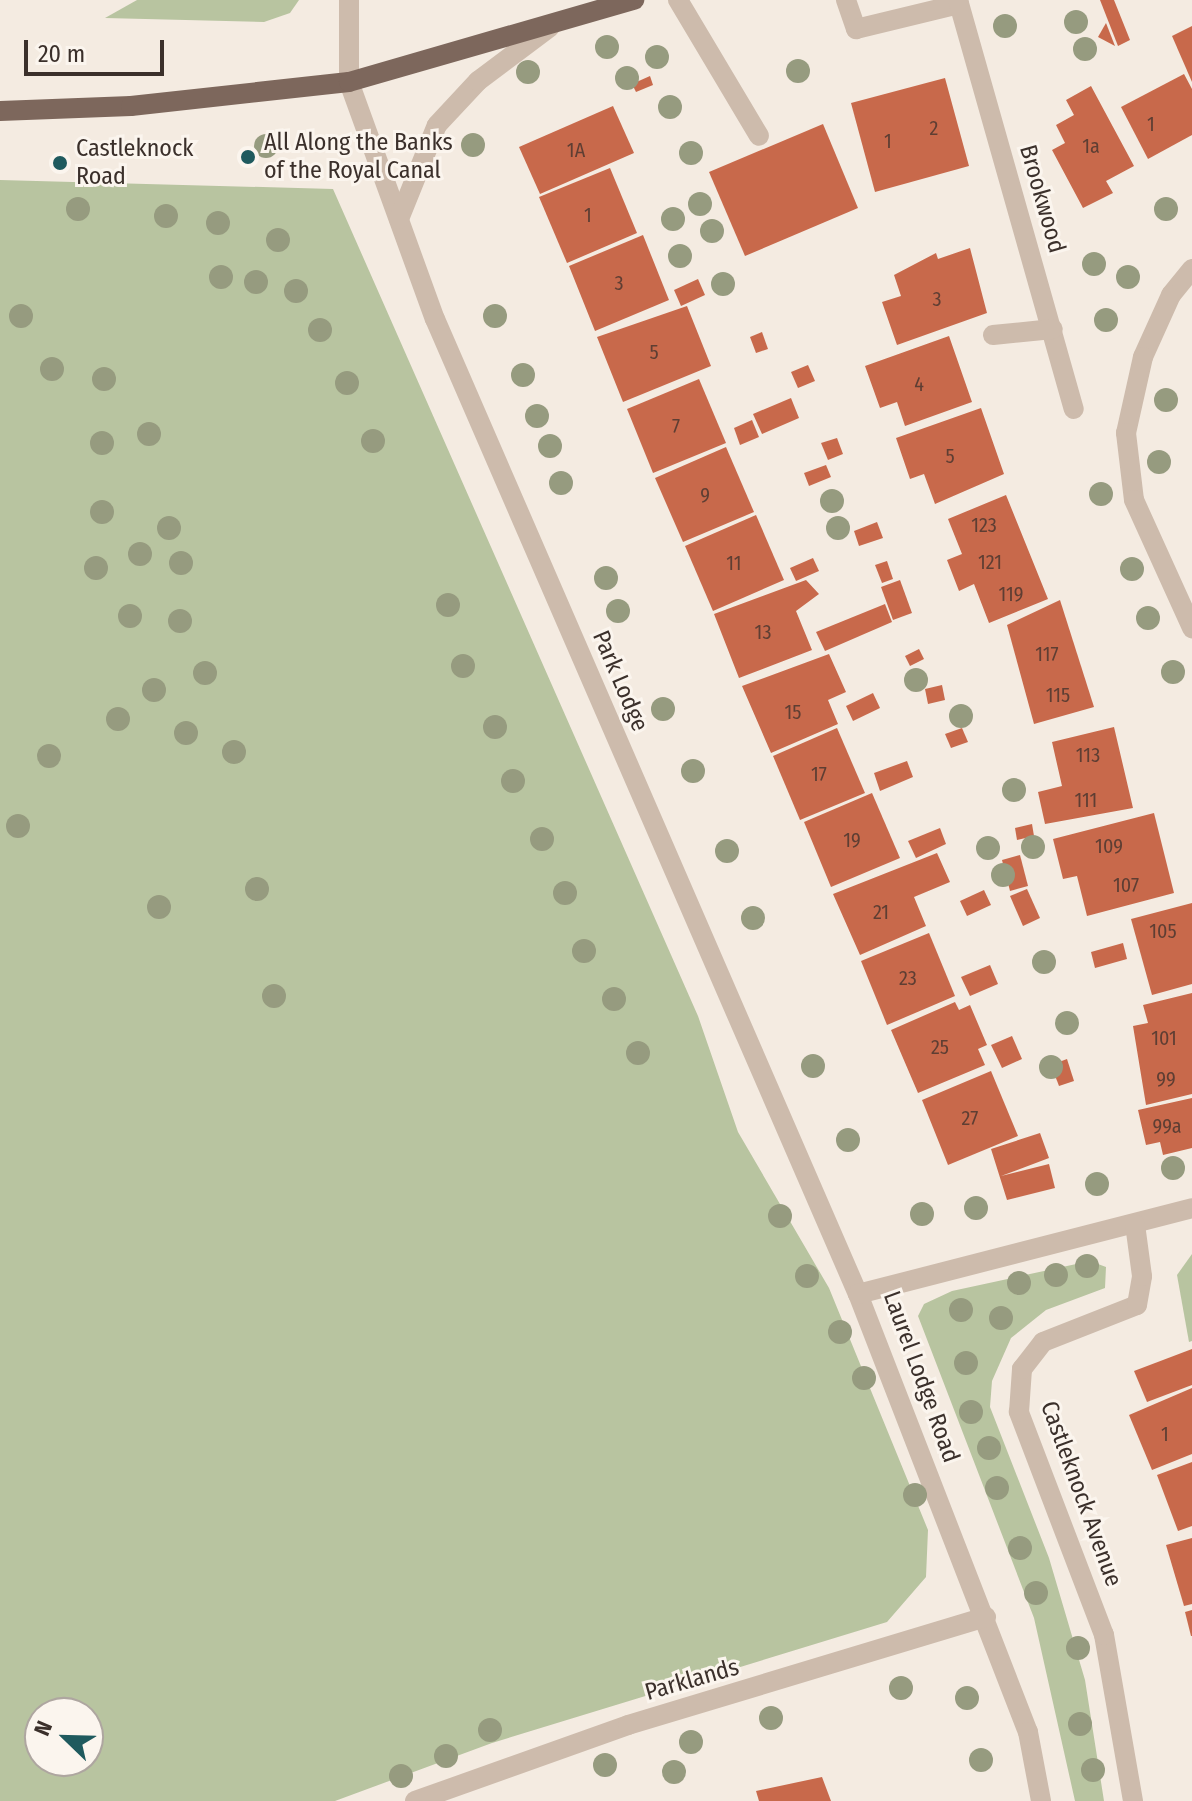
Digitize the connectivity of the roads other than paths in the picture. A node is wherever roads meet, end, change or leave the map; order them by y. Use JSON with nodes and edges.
{"nodes":[{"id":1,"x":349,"y":0,"type":"edge"},
{"id":2,"x":634,"y":0,"type":"edge"},
{"id":3,"x":678,"y":0,"type":"edge"},
{"id":4,"x":846,"y":0,"type":"edge"},
{"id":5,"x":959,"y":2,"type":"edge"},
{"id":6,"x":550,"y":27,"type":"junction"},
{"id":7,"x":349,"y":82,"type":"junction"},
{"id":8,"x":0,"y":111,"type":"edge"},
{"id":9,"x":759,"y":136,"type":"dead end"},
{"id":10,"x":399,"y":219,"type":"junction"},
{"id":11,"x":1192,"y":269,"type":"edge"},
{"id":12,"x":1053,"y":329,"type":"junction"},
{"id":13,"x":993,"y":335,"type":"dead end"},
{"id":14,"x":1074,"y":409,"type":"dead end"},
{"id":15,"x":1192,"y":628,"type":"edge"},
{"id":16,"x":1192,"y":1208,"type":"edge"},
{"id":17,"x":1135,"y":1224,"type":"junction"},
{"id":18,"x":858,"y":1294,"type":"junction"},
{"id":19,"x":986,"y":1617,"type":"junction"},
{"id":20,"x":415,"y":1801,"type":"edge"},
{"id":21,"x":1041,"y":1801,"type":"edge"},
{"id":22,"x":1133,"y":1801,"type":"edge"}],
"edges":[{"from":1,"to":7,"type":"street"},
{"from":2,"to":6,"type":"main road"},
{"from":3,"to":9,"type":"street"},
{"from":4,"to":5,"type":"street","name":"Brookwood"},
{"from":5,"to":12,"type":"street","name":"Brookwood"},
{"from":6,"to":7,"type":"main road"},
{"from":6,"to":10,"type":"street"},
{"from":7,"to":8,"type":"main road"},
{"from":7,"to":10,"type":"street","name":"Park Lodge"},
{"from":10,"to":18,"type":"street","name":"Park Lodge"},
{"from":11,"to":15,"type":"street"},
{"from":12,"to":13,"type":"street"},
{"from":12,"to":14,"type":"street","name":"Brookwood"},
{"from":16,"to":17,"type":"street","name":"Laurel Lodge Road"},
{"from":17,"to":18,"type":"street","name":"Laurel Lodge Road"},
{"from":17,"to":22,"type":"street","name":"Castleknock Avenue"},
{"from":18,"to":19,"type":"street","name":"Laurel Lodge Road"},
{"from":19,"to":20,"type":"street","name":"Parklands"},
{"from":19,"to":21,"type":"street","name":"Laurel Lodge Road"}]}
